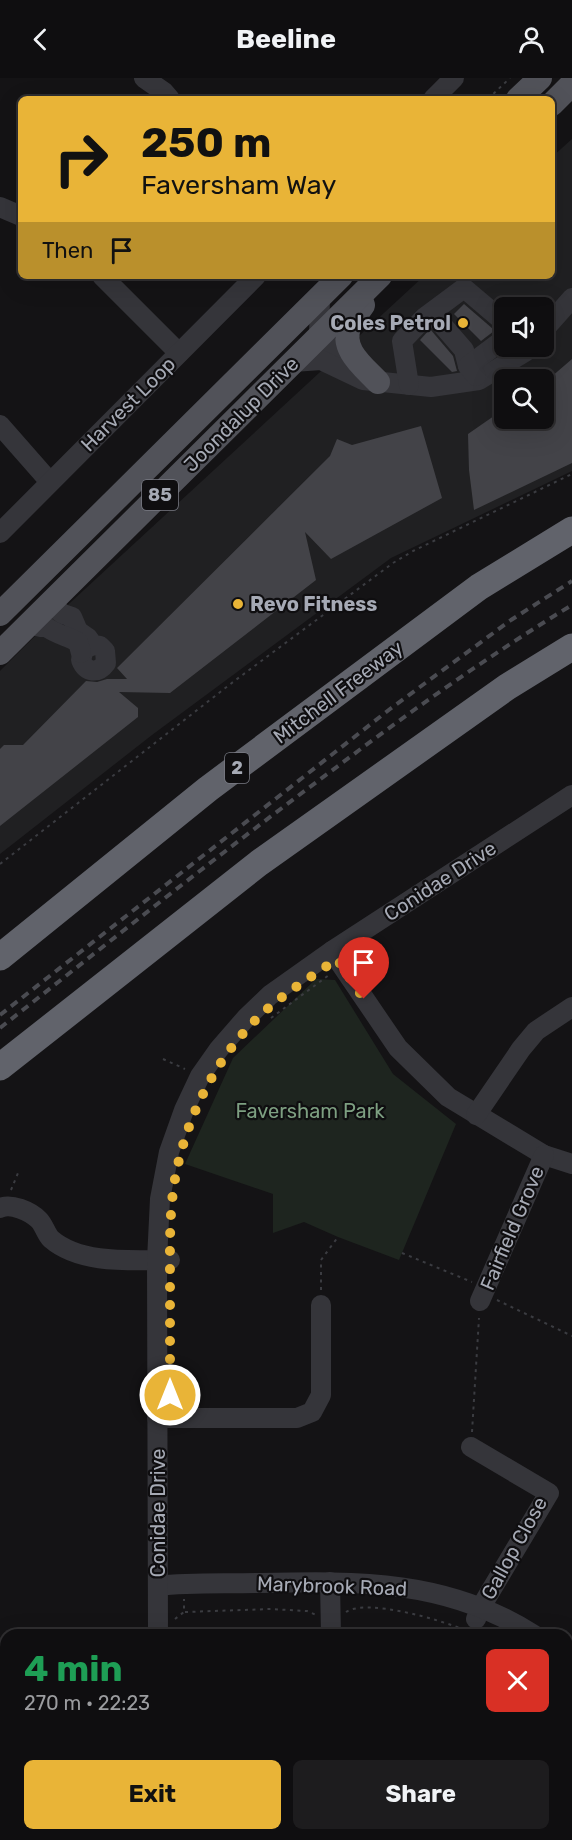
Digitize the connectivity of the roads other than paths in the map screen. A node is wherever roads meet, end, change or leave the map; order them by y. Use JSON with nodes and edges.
{"nodes":[{"id":1,"x":144,"y":78,"type":"edge"},
{"id":2,"x":454,"y":78,"type":"edge"},
{"id":3,"x":540,"y":78,"type":"edge"},
{"id":4,"x":572,"y":84,"type":"edge"},
{"id":5,"x":167,"y":96,"type":"edge"},
{"id":6,"x":436,"y":96,"type":"edge"},
{"id":7,"x":521,"y":96,"type":"edge"},
{"id":8,"x":555,"y":101,"type":"edge"},
{"id":9,"x":0,"y":207,"type":"edge"},
{"id":10,"x":18,"y":215,"type":"edge"},
{"id":11,"x":105,"y":279,"type":"edge"},
{"id":12,"x":253,"y":279,"type":"edge"},
{"id":13,"x":338,"y":279,"type":"edge"},
{"id":14,"x":377,"y":279,"type":"edge"},
{"id":15,"x":378,"y":279,"type":"edge"},
{"id":16,"x":320,"y":298,"type":"junction"},
{"id":17,"x":572,"y":298,"type":"edge"},
{"id":18,"x":432,"y":313,"type":"junction"},
{"id":19,"x":494,"y":314,"type":"edge"},
{"id":20,"x":554,"y":318,"type":"edge"},
{"id":21,"x":320,"y":336,"type":"junction"},
{"id":22,"x":494,"y":350,"type":"edge"},
{"id":23,"x":179,"y":353,"type":"junction"},
{"id":24,"x":511,"y":357,"type":"edge"},
{"id":25,"x":293,"y":362,"type":"junction"},
{"id":26,"x":474,"y":373,"type":"junction"},
{"id":27,"x":370,"y":381,"type":"junction"},
{"id":28,"x":409,"y":385,"type":"junction"},
{"id":29,"x":0,"y":425,"type":"edge"},
{"id":30,"x":50,"y":482,"type":"junction"},
{"id":31,"x":572,"y":530,"type":"edge"},
{"id":32,"x":0,"y":534,"type":"edge"},
{"id":33,"x":50,"y":604,"type":"junction"},
{"id":34,"x":0,"y":615,"type":"edge"},
{"id":35,"x":29,"y":624,"type":"junction"},
{"id":36,"x":572,"y":647,"type":"edge"},
{"id":37,"x":0,"y":653,"type":"edge"},
{"id":38,"x":572,"y":795,"type":"edge"},
{"id":39,"x":572,"y":807,"type":"edge"},
{"id":40,"x":0,"y":957,"type":"edge"},
{"id":41,"x":337,"y":959,"type":"junction"},
{"id":42,"x":572,"y":1007,"type":"edge"},
{"id":43,"x":0,"y":1067,"type":"edge"},
{"id":44,"x":476,"y":1114,"type":"junction"},
{"id":45,"x":544,"y":1155,"type":"junction"},
{"id":46,"x":572,"y":1164,"type":"edge"},
{"id":47,"x":3,"y":1207,"type":"edge"},
{"id":48,"x":163,"y":1260,"type":"junction"},
{"id":49,"x":483,"y":1294,"type":"road end"},
{"id":50,"x":321,"y":1305,"type":"road end"},
{"id":51,"x":163,"y":1418,"type":"junction"},
{"id":52,"x":471,"y":1447,"type":"road end"},
{"id":53,"x":330,"y":1589,"type":"junction"},
{"id":54,"x":168,"y":1592,"type":"junction"},
{"id":55,"x":478,"y":1613,"type":"junction"},
{"id":56,"x":171,"y":1627,"type":"edge"},
{"id":57,"x":159,"y":1629,"type":"edge"},
{"id":58,"x":331,"y":1629,"type":"edge"},
{"id":59,"x":501,"y":1629,"type":"edge"},
{"id":60,"x":519,"y":1629,"type":"edge"}],
"edges":[{"from":1,"to":5,"type":"street"},
{"from":2,"to":6,"type":"street"},
{"from":3,"to":7,"type":"main road"},
{"from":4,"to":8,"type":"main road"},
{"from":9,"to":10,"type":"street"},
{"from":11,"to":23,"type":"street"},
{"from":12,"to":23,"type":"street","name":"Harvest Loop"},
{"from":13,"to":16,"type":"main road","name":"Joondalup Drive","number":"85"},
{"from":14,"to":21,"type":"main road","name":"Joondalup Drive","number":"85"},
{"from":15,"to":27,"type":"main road"},
{"from":16,"to":21,"type":"street"},
{"from":16,"to":34,"type":"main road","name":"Joondalup Drive","number":"85"},
{"from":17,"to":20,"type":"street"},
{"from":18,"to":19,"type":"street"},
{"from":18,"to":26,"type":"street"},
{"from":18,"to":28,"type":"street"},
{"from":21,"to":25,"type":"main road","name":"Joondalup Drive","number":"85"},
{"from":21,"to":27,"type":"street"},
{"from":22,"to":26,"type":"street"},
{"from":23,"to":30,"type":"street","name":"Harvest Loop"},
{"from":24,"to":26,"type":"street"},
{"from":25,"to":27,"type":"street"},
{"from":25,"to":33,"type":"main road","name":"Joondalup Drive","number":"85"},
{"from":26,"to":28,"type":"street"},
{"from":27,"to":28,"type":"street"},
{"from":29,"to":30,"type":"street"},
{"from":30,"to":32,"type":"street","name":"Harvest Loop"},
{"from":31,"to":40,"type":"highway","name":"Mitchell Freeway","number":"2"},
{"from":33,"to":34,"type":"main road"},
{"from":33,"to":35,"type":"main road","name":"Joondalup Drive","number":"85"},
{"from":33,"to":35,"type":"street"},
{"from":35,"to":37,"type":"main road","name":"Joondalup Drive","number":"85"},
{"from":36,"to":43,"type":"highway"},
{"from":38,"to":41,"type":"street","name":"Conidae Drive"},
{"from":39,"to":41,"type":"street","name":"Conidae Drive"},
{"from":41,"to":44,"type":"street"},
{"from":41,"to":48,"type":"street","name":"Conidae Drive"},
{"from":41,"to":48,"type":"street","name":"Conidae Drive"},
{"from":42,"to":44,"type":"street"},
{"from":44,"to":45,"type":"street"},
{"from":45,"to":46,"type":"street"},
{"from":45,"to":49,"type":"street","name":"Fairfield Grove"},
{"from":47,"to":48,"type":"street"},
{"from":48,"to":51,"type":"street","name":"Conidae Drive"},
{"from":50,"to":51,"type":"street"},
{"from":51,"to":54,"type":"street","name":"Conidae Drive"},
{"from":52,"to":55,"type":"street","name":"Gallop Close"},
{"from":53,"to":54,"type":"street","name":"Marybrook Road"},
{"from":53,"to":55,"type":"street","name":"Marybrook Road"},
{"from":53,"to":58,"type":"street"},
{"from":54,"to":56,"type":"street","name":"Conidae Drive"},
{"from":54,"to":57,"type":"street","name":"Conidae Drive"},
{"from":55,"to":59,"type":"street","name":"Marybrook Road"},
{"from":55,"to":60,"type":"street","name":"Marybrook Road"}]}
